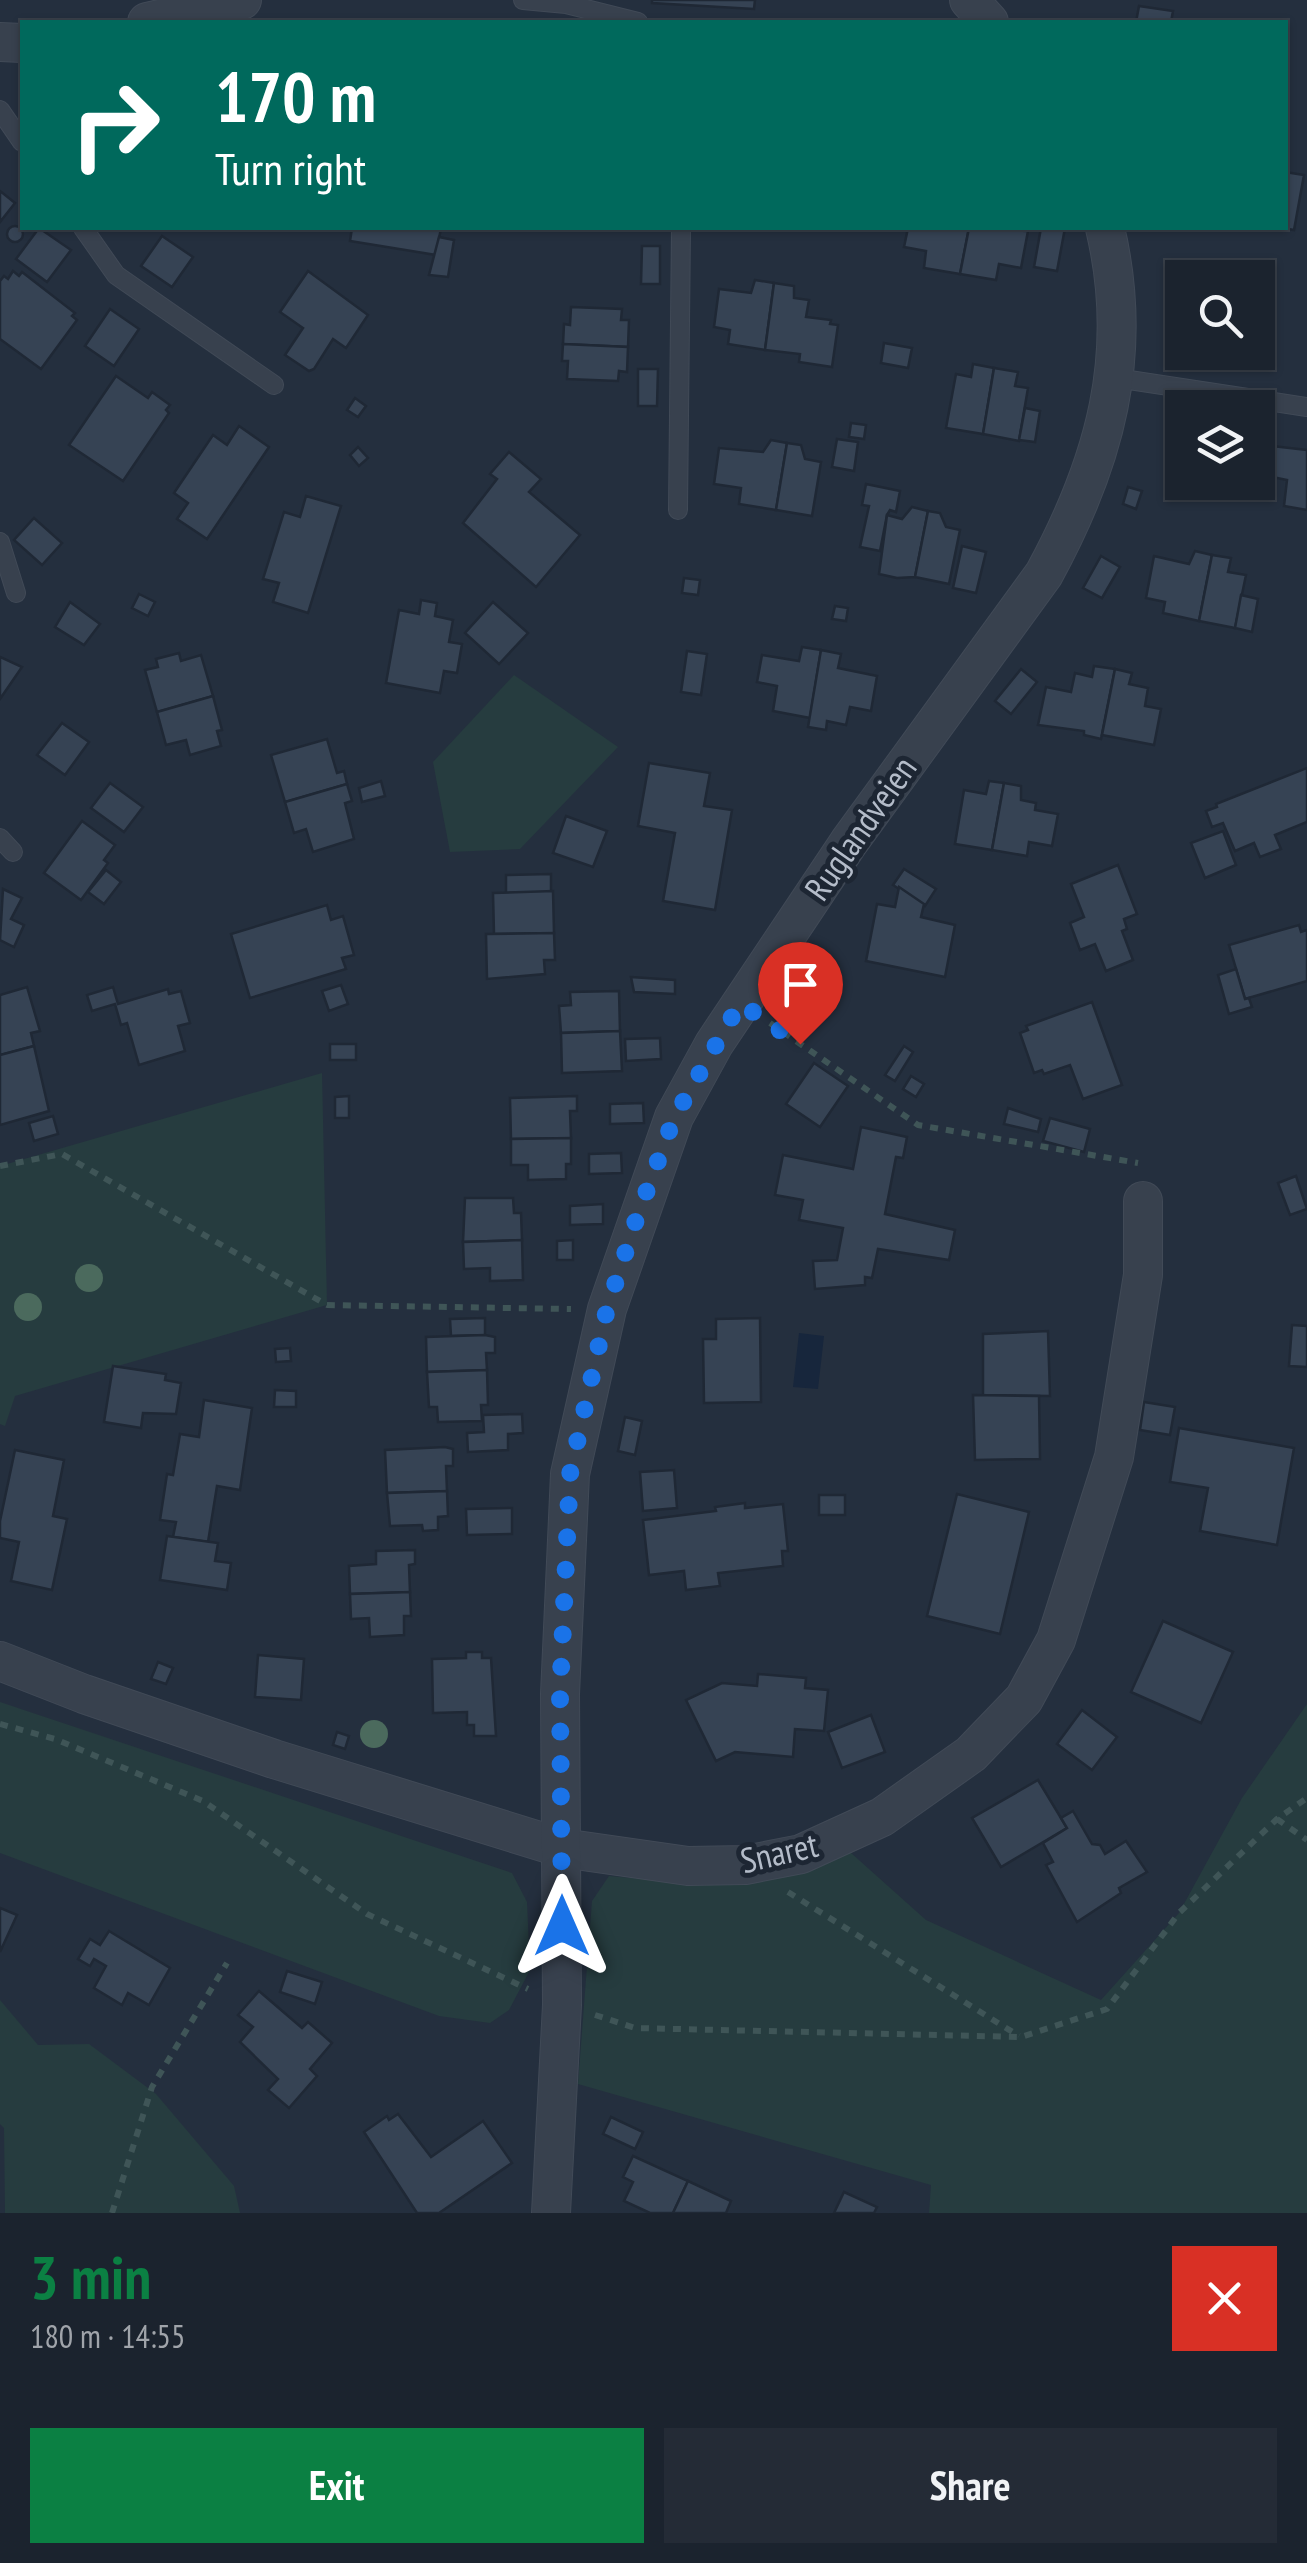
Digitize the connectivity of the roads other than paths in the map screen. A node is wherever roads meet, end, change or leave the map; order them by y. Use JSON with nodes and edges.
{"nodes":[{"id":1,"x":242,"y":0,"type":"edge"},
{"id":2,"x":523,"y":0,"type":"edge"},
{"id":3,"x":969,"y":0,"type":"edge"},
{"id":4,"x":156,"y":20,"type":"edge"},
{"id":5,"x":630,"y":20,"type":"edge"},
{"id":6,"x":987,"y":20,"type":"edge"},
{"id":7,"x":0,"y":110,"type":"edge"},
{"id":8,"x":20,"y":139,"type":"edge"},
{"id":9,"x":83,"y":230,"type":"edge"},
{"id":10,"x":681,"y":230,"type":"edge"},
{"id":11,"x":1105,"y":230,"type":"edge"},
{"id":12,"x":1116,"y":378,"type":"junction"},
{"id":13,"x":274,"y":385,"type":"dead end"},
{"id":14,"x":1307,"y":407,"type":"edge"},
{"id":15,"x":678,"y":510,"type":"dead end"},
{"id":16,"x":0,"y":542,"type":"edge"},
{"id":17,"x":16,"y":593,"type":"dead end"},
{"id":18,"x":1148,"y":1183,"type":"road end"},
{"id":19,"x":0,"y":1661,"type":"edge"},
{"id":20,"x":562,"y":1848,"type":"junction"},
{"id":21,"x":551,"y":2213,"type":"edge"}],
"edges":[{"from":1,"to":4,"type":"street"},
{"from":2,"to":5,"type":"lane"},
{"from":3,"to":6,"type":"street"},
{"from":7,"to":8,"type":"lane"},
{"from":9,"to":13,"type":"lane"},
{"from":10,"to":15,"type":"lane"},
{"from":11,"to":12,"type":"street","name":"Ruglandveien"},
{"from":12,"to":14,"type":"lane"},
{"from":12,"to":20,"type":"street","name":"Ruglandveien"},
{"from":16,"to":17,"type":"lane"},
{"from":18,"to":20,"type":"street","name":"Snaret"},
{"from":19,"to":20,"type":"street","name":"Snaret"},
{"from":20,"to":21,"type":"street","name":"Ruglandveien"}]}
